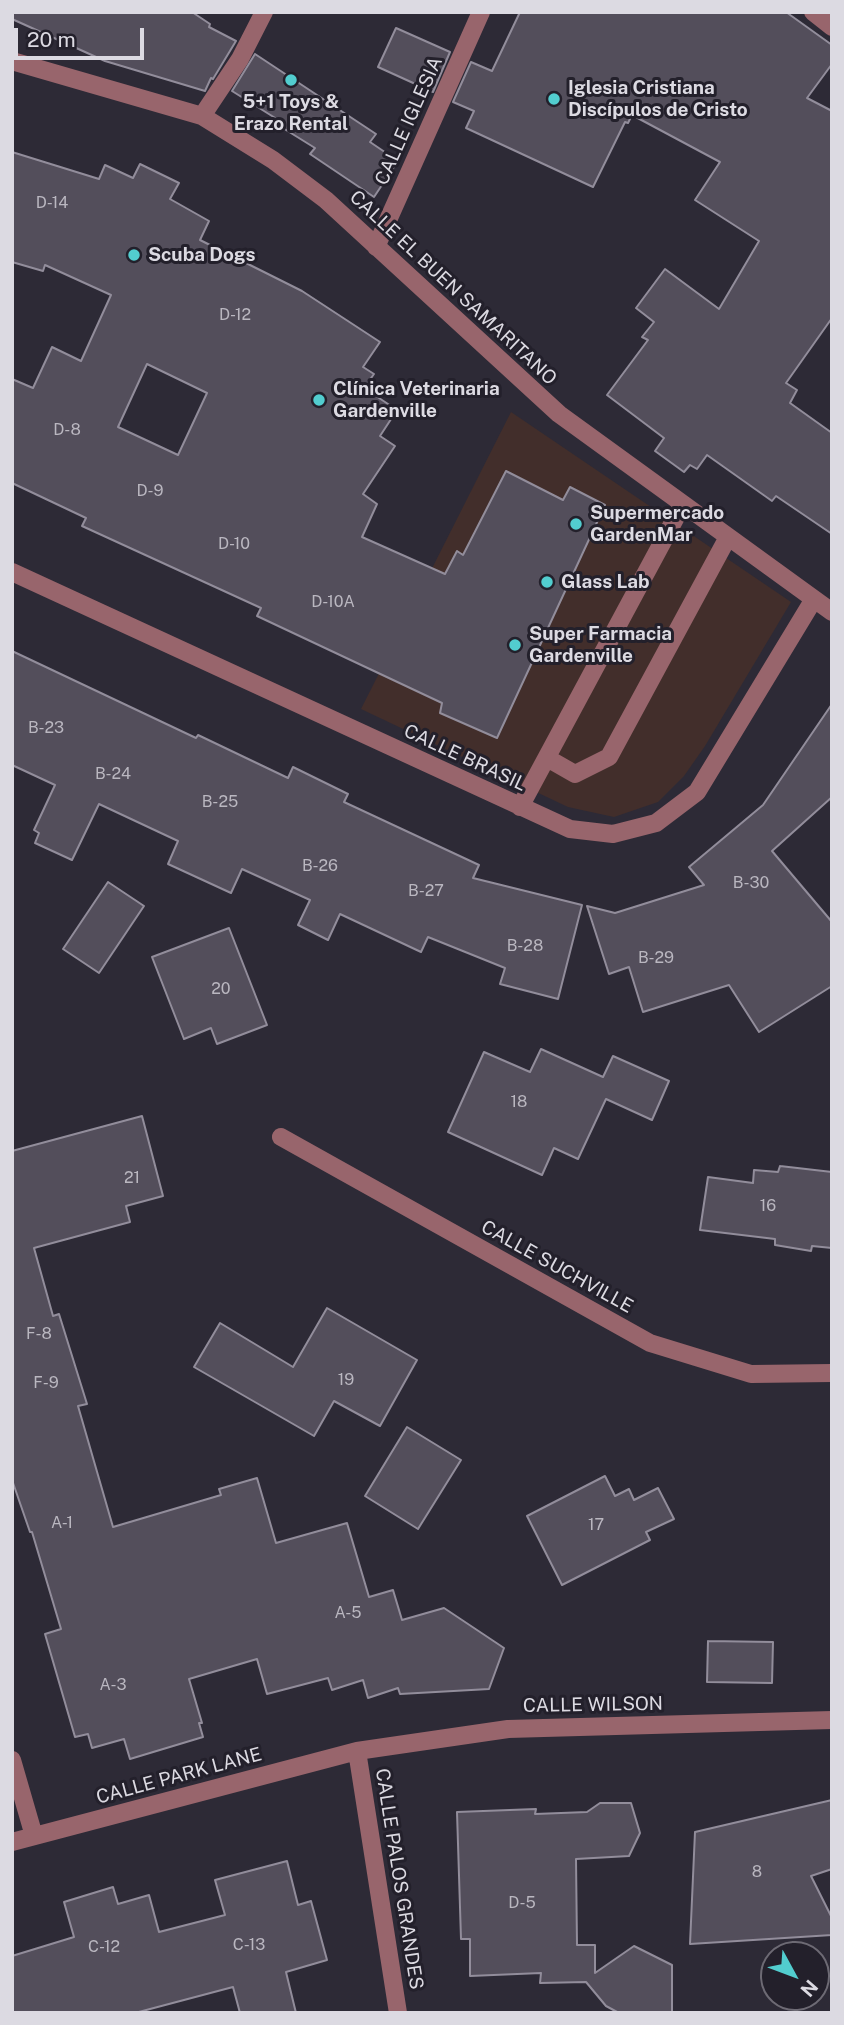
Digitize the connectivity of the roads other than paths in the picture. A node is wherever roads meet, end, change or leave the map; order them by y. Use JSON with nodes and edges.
{"nodes":[{"id":1,"x":264,"y":12,"type":"edge"},
{"id":2,"x":481,"y":12,"type":"edge"},
{"id":3,"x":813,"y":12,"type":"edge"},
{"id":4,"x":832,"y":27,"type":"edge"},
{"id":5,"x":12,"y":61,"type":"edge"},
{"id":6,"x":202,"y":116,"type":"junction"},
{"id":7,"x":376,"y":247,"type":"junction"},
{"id":8,"x":683,"y":504,"type":"junction"},
{"id":9,"x":728,"y":537,"type":"junction"},
{"id":10,"x":12,"y":572,"type":"edge"},
{"id":11,"x":814,"y":599,"type":"junction"},
{"id":12,"x":832,"y":612,"type":"edge"},
{"id":13,"x":547,"y":758,"type":"junction"},
{"id":14,"x":520,"y":807,"type":"junction"},
{"id":15,"x":281,"y":1137,"type":"dead end"},
{"id":16,"x":832,"y":1373,"type":"edge"},
{"id":17,"x":832,"y":1720,"type":"edge"},
{"id":18,"x":357,"y":1751,"type":"junction"},
{"id":19,"x":12,"y":1760,"type":"edge"},
{"id":20,"x":34,"y":1836,"type":"junction"},
{"id":21,"x":12,"y":1842,"type":"edge"},
{"id":22,"x":398,"y":2013,"type":"edge"}],
"edges":[{"from":1,"to":6,"type":"street"},
{"from":2,"to":7,"type":"street","name":"CALLE IGLESIA"},
{"from":3,"to":4,"type":"street"},
{"from":5,"to":6,"type":"street","name":"CALLE EL BUEN SAMARITANO"},
{"from":6,"to":7,"type":"street","name":"CALLE EL BUEN SAMARITANO"},
{"from":7,"to":8,"type":"street","name":"CALLE EL BUEN SAMARITANO"},
{"from":8,"to":9,"type":"street","name":"CALLE EL BUEN SAMARITANO"},
{"from":8,"to":13,"type":"street"},
{"from":9,"to":11,"type":"street","name":"CALLE EL BUEN SAMARITANO"},
{"from":9,"to":13,"type":"street"},
{"from":10,"to":14,"type":"street","name":"CALLE BRASIL"},
{"from":11,"to":12,"type":"street","name":"CALLE EL BUEN SAMARITANO"},
{"from":11,"to":14,"type":"street","name":"CALLE BRASIL"},
{"from":13,"to":14,"type":"street"},
{"from":15,"to":16,"type":"street","name":"CALLE SUCHVILLE"},
{"from":17,"to":18,"type":"street","name":"CALLE WILSON"},
{"from":18,"to":20,"type":"street","name":"CALLE PARK LANE"},
{"from":18,"to":22,"type":"street","name":"CALLE PALOS GRANDES"},
{"from":19,"to":20,"type":"street"},
{"from":20,"to":21,"type":"street","name":"CALLE PARK LANE"}]}
